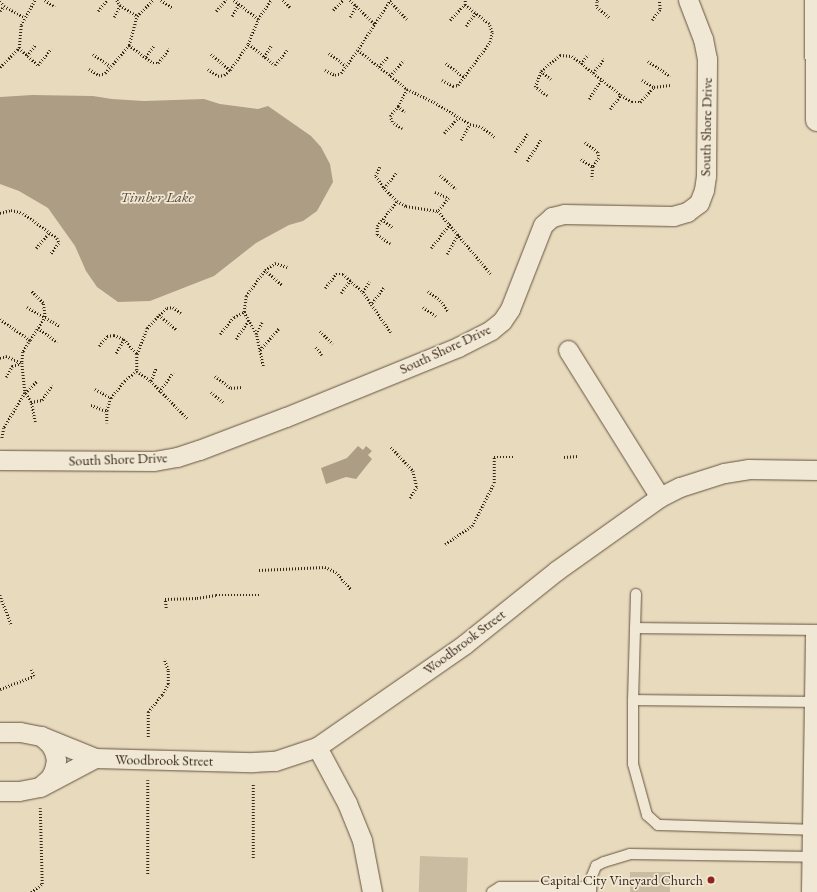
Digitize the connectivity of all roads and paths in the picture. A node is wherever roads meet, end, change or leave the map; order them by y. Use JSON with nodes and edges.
{"nodes":[{"id":1,"x":35,"y":0,"type":"edge"},
{"id":2,"x":45,"y":0,"type":"edge"},
{"id":3,"x":108,"y":0,"type":"edge"},
{"id":4,"x":117,"y":0,"type":"edge"},
{"id":5,"x":153,"y":0,"type":"edge"},
{"id":6,"x":161,"y":0,"type":"edge"},
{"id":7,"x":226,"y":0,"type":"edge"},
{"id":8,"x":234,"y":0,"type":"edge"},
{"id":9,"x":271,"y":0,"type":"edge"},
{"id":10,"x":283,"y":0,"type":"edge"},
{"id":11,"x":343,"y":0,"type":"edge"},
{"id":12,"x":350,"y":0,"type":"edge"},
{"id":13,"x":465,"y":0,"type":"edge"},
{"id":14,"x":598,"y":0,"type":"edge"},
{"id":15,"x":659,"y":0,"type":"edge"},
{"id":16,"x":688,"y":0,"type":"edge"},
{"id":17,"x":816,"y":0,"type":"edge"},
{"id":18,"x":0,"y":1,"type":"edge"},
{"id":19,"x":391,"y":1,"type":"edge"},
{"id":20,"x":239,"y":4,"type":"junction"},
{"id":21,"x":120,"y":5,"type":"junction"},
{"id":22,"x":465,"y":5,"type":"junction"},
{"id":23,"x":4,"y":6,"type":"junction"},
{"id":24,"x":356,"y":6,"type":"junction"},
{"id":25,"x":55,"y":7,"type":"dead end"},
{"id":26,"x":173,"y":8,"type":"dead end"},
{"id":27,"x":291,"y":8,"type":"dead end"},
{"id":28,"x":98,"y":10,"type":"dead end"},
{"id":29,"x":216,"y":10,"type":"dead end"},
{"id":30,"x":333,"y":10,"type":"dead end"},
{"id":31,"x":0,"y":11,"type":"edge"},
{"id":32,"x":474,"y":13,"type":"junction"},
{"id":33,"x":137,"y":16,"type":"junction"},
{"id":34,"x":232,"y":16,"type":"dead end"},
{"id":35,"x":24,"y":17,"type":"junction"},
{"id":36,"x":114,"y":17,"type":"dead end"},
{"id":37,"x":350,"y":17,"type":"dead end"},
{"id":38,"x":608,"y":17,"type":"dead end"},
{"id":39,"x":407,"y":18,"type":"dead end"},
{"id":40,"x":258,"y":19,"type":"junction"},
{"id":41,"x":450,"y":20,"type":"dead end"},
{"id":42,"x":652,"y":20,"type":"dead end"},
{"id":43,"x":375,"y":24,"type":"junction"},
{"id":44,"x":466,"y":26,"type":"dead end"},
{"id":45,"x":248,"y":44,"type":"junction"},
{"id":46,"x":35,"y":45,"type":"dead end"},
{"id":47,"x":129,"y":45,"type":"junction"},
{"id":48,"x":154,"y":45,"type":"dead end"},
{"id":49,"x":271,"y":46,"type":"dead end"},
{"id":50,"x":19,"y":48,"type":"junction"},
{"id":51,"x":51,"y":49,"type":"dead end"},
{"id":52,"x":169,"y":49,"type":"dead end"},
{"id":53,"x":287,"y":50,"type":"dead end"},
{"id":54,"x":358,"y":50,"type":"junction"},
{"id":55,"x":329,"y":53,"type":"dead end"},
{"id":56,"x":93,"y":54,"type":"dead end"},
{"id":57,"x":211,"y":54,"type":"dead end"},
{"id":58,"x":588,"y":54,"type":"dead end"},
{"id":59,"x":27,"y":56,"type":"junction"},
{"id":60,"x":388,"y":56,"type":"dead end"},
{"id":61,"x":264,"y":57,"type":"junction"},
{"id":62,"x":146,"y":58,"type":"junction"},
{"id":63,"x":604,"y":59,"type":"dead end"},
{"id":64,"x":404,"y":60,"type":"dead end"},
{"id":65,"x":648,"y":61,"type":"dead end"},
{"id":66,"x":446,"y":64,"type":"dead end"},
{"id":67,"x":581,"y":64,"type":"junction"},
{"id":68,"x":110,"y":66,"type":"junction"},
{"id":69,"x":346,"y":66,"type":"junction"},
{"id":70,"x":0,"y":67,"type":"edge"},
{"id":71,"x":379,"y":67,"type":"junction"},
{"id":72,"x":89,"y":69,"type":"dead end"},
{"id":73,"x":208,"y":69,"type":"dead end"},
{"id":74,"x":230,"y":70,"type":"junction"},
{"id":75,"x":325,"y":70,"type":"dead end"},
{"id":76,"x":540,"y":71,"type":"junction"},
{"id":77,"x":593,"y":73,"type":"junction"},
{"id":78,"x":390,"y":76,"type":"junction"},
{"id":79,"x":670,"y":76,"type":"dead end"},
{"id":80,"x":464,"y":77,"type":"junction"},
{"id":81,"x":551,"y":79,"type":"dead end"},
{"id":82,"x":442,"y":80,"type":"dead end"},
{"id":83,"x":601,"y":80,"type":"junction"},
{"id":84,"x":642,"y":80,"type":"dead end"},
{"id":85,"x":670,"y":85,"type":"dead end"},
{"id":86,"x":654,"y":87,"type":"junction"},
{"id":87,"x":407,"y":89,"type":"junction"},
{"id":88,"x":621,"y":94,"type":"junction"},
{"id":89,"x":547,"y":96,"type":"dead end"},
{"id":90,"x":589,"y":99,"type":"dead end"},
{"id":91,"x":398,"y":106,"type":"junction"},
{"id":92,"x":610,"y":109,"type":"dead end"},
{"id":93,"x":405,"y":112,"type":"dead end"},
{"id":94,"x":458,"y":118,"type":"junction"},
{"id":95,"x":817,"y":120,"type":"edge"},
{"id":96,"x":470,"y":124,"type":"junction"},
{"id":97,"x":402,"y":129,"type":"dead end"},
{"id":98,"x":444,"y":133,"type":"dead end"},
{"id":99,"x":527,"y":134,"type":"dead end"},
{"id":100,"x":495,"y":137,"type":"dead end"},
{"id":101,"x":542,"y":138,"type":"dead end"},
{"id":102,"x":461,"y":140,"type":"dead end"},
{"id":103,"x":585,"y":142,"type":"dead end"},
{"id":104,"x":515,"y":152,"type":"dead end"},
{"id":105,"x":581,"y":159,"type":"dead end"},
{"id":106,"x":527,"y":161,"type":"dead end"},
{"id":107,"x":380,"y":167,"type":"dead end"},
{"id":108,"x":593,"y":167,"type":"junction"},
{"id":109,"x":396,"y":172,"type":"dead end"},
{"id":110,"x":440,"y":175,"type":"dead end"},
{"id":111,"x":592,"y":179,"type":"dead end"},
{"id":112,"x":384,"y":188,"type":"junction"},
{"id":113,"x":456,"y":189,"type":"dead end"},
{"id":114,"x":435,"y":192,"type":"dead end"},
{"id":115,"x":397,"y":201,"type":"junction"},
{"id":116,"x":438,"y":211,"type":"junction"},
{"id":117,"x":0,"y":213,"type":"edge"},
{"id":118,"x":382,"y":219,"type":"junction"},
{"id":119,"x":450,"y":224,"type":"junction"},
{"id":120,"x":393,"y":228,"type":"dead end"},
{"id":121,"x":49,"y":233,"type":"junction"},
{"id":122,"x":458,"y":234,"type":"junction"},
{"id":123,"x":390,"y":244,"type":"dead end"},
{"id":124,"x":36,"y":248,"type":"dead end"},
{"id":125,"x":431,"y":248,"type":"dead end"},
{"id":126,"x":51,"y":254,"type":"dead end"},
{"id":127,"x":447,"y":254,"type":"dead end"},
{"id":128,"x":287,"y":267,"type":"dead end"},
{"id":129,"x":265,"y":270,"type":"junction"},
{"id":130,"x":491,"y":274,"type":"dead end"},
{"id":131,"x":350,"y":280,"type":"junction"},
{"id":132,"x":369,"y":282,"type":"dead end"},
{"id":133,"x":282,"y":285,"type":"dead end"},
{"id":134,"x":384,"y":287,"type":"dead end"},
{"id":135,"x":325,"y":288,"type":"dead end"},
{"id":136,"x":31,"y":291,"type":"dead end"},
{"id":137,"x":428,"y":291,"type":"dead end"},
{"id":138,"x":363,"y":292,"type":"junction"},
{"id":139,"x":341,"y":293,"type":"dead end"},
{"id":140,"x":372,"y":303,"type":"junction"},
{"id":141,"x":27,"y":307,"type":"dead end"},
{"id":142,"x":423,"y":307,"type":"dead end"},
{"id":143,"x":448,"y":311,"type":"dead end"},
{"id":144,"x":181,"y":312,"type":"dead end"},
{"id":145,"x":244,"y":312,"type":"junction"},
{"id":146,"x":159,"y":315,"type":"junction"},
{"id":147,"x":45,"y":316,"type":"junction"},
{"id":148,"x":436,"y":316,"type":"dead end"},
{"id":149,"x":0,"y":319,"type":"edge"},
{"id":150,"x":249,"y":320,"type":"junction"},
{"id":151,"x":262,"y":322,"type":"dead end"},
{"id":152,"x":60,"y":326,"type":"dead end"},
{"id":153,"x":38,"y":328,"type":"junction"},
{"id":154,"x":279,"y":328,"type":"dead end"},
{"id":155,"x":177,"y":330,"type":"dead end"},
{"id":156,"x":320,"y":331,"type":"dead end"},
{"id":157,"x":220,"y":334,"type":"dead end"},
{"id":158,"x":256,"y":334,"type":"junction"},
{"id":159,"x":392,"y":334,"type":"dead end"},
{"id":160,"x":124,"y":339,"type":"junction"},
{"id":161,"x":236,"y":339,"type":"dead end"},
{"id":162,"x":30,"y":340,"type":"junction"},
{"id":163,"x":57,"y":342,"type":"dead end"},
{"id":164,"x":333,"y":344,"type":"dead end"},
{"id":165,"x":99,"y":346,"type":"dead end"},
{"id":166,"x":316,"y":347,"type":"dead end"},
{"id":167,"x":260,"y":350,"type":"junction"},
{"id":168,"x":568,"y":350,"type":"dead end"},
{"id":169,"x":116,"y":353,"type":"dead end"},
{"id":170,"x":137,"y":354,"type":"junction"},
{"id":171,"x":322,"y":355,"type":"dead end"},
{"id":172,"x":0,"y":358,"type":"edge"},
{"id":173,"x":22,"y":363,"type":"junction"},
{"id":174,"x":262,"y":366,"type":"dead end"},
{"id":175,"x":156,"y":368,"type":"dead end"},
{"id":176,"x":137,"y":371,"type":"junction"},
{"id":177,"x":173,"y":373,"type":"dead end"},
{"id":178,"x":215,"y":376,"type":"dead end"},
{"id":179,"x":6,"y":377,"type":"dead end"},
{"id":180,"x":37,"y":381,"type":"dead end"},
{"id":181,"x":150,"y":381,"type":"junction"},
{"id":182,"x":52,"y":385,"type":"dead end"},
{"id":183,"x":241,"y":387,"type":"dead end"},
{"id":184,"x":95,"y":388,"type":"dead end"},
{"id":185,"x":159,"y":392,"type":"junction"},
{"id":186,"x":211,"y":392,"type":"dead end"},
{"id":187,"x":25,"y":393,"type":"junction"},
{"id":188,"x":111,"y":398,"type":"junction"},
{"id":189,"x":31,"y":402,"type":"junction"},
{"id":190,"x":224,"y":403,"type":"dead end"},
{"id":191,"x":91,"y":405,"type":"dead end"},
{"id":192,"x":107,"y":411,"type":"junction"},
{"id":193,"x":187,"y":418,"type":"dead end"},
{"id":194,"x":35,"y":422,"type":"dead end"},
{"id":195,"x":107,"y":423,"type":"dead end"},
{"id":196,"x":0,"y":425,"type":"edge"},
{"id":197,"x":4,"y":428,"type":"junction"},
{"id":198,"x":0,"y":445,"type":"edge"},
{"id":199,"x":391,"y":447,"type":"dead end"},
{"id":200,"x":578,"y":456,"type":"dead end"},
{"id":201,"x":513,"y":457,"type":"dead end"},
{"id":202,"x":564,"y":457,"type":"dead end"},
{"id":203,"x":0,"y":460,"type":"edge"},
{"id":204,"x":817,"y":470,"type":"edge"},
{"id":205,"x":660,"y":497,"type":"junction"},
{"id":206,"x":410,"y":498,"type":"dead end"},
{"id":207,"x":445,"y":544,"type":"dead end"},
{"id":208,"x":259,"y":570,"type":"dead end"},
{"id":209,"x":351,"y":589,"type":"dead end"},
{"id":210,"x":636,"y":594,"type":"dead end"},
{"id":211,"x":0,"y":595,"type":"edge"},
{"id":212,"x":260,"y":595,"type":"dead end"},
{"id":213,"x":166,"y":608,"type":"dead end"},
{"id":214,"x":11,"y":624,"type":"dead end"},
{"id":215,"x":635,"y":628,"type":"junction"},
{"id":216,"x":817,"y":630,"type":"edge"},
{"id":217,"x":817,"y":636,"type":"edge"},
{"id":218,"x":31,"y":670,"type":"dead end"},
{"id":219,"x":0,"y":689,"type":"edge"},
{"id":220,"x":633,"y":700,"type":"junction"},
{"id":221,"x":817,"y":702,"type":"edge"},
{"id":222,"x":0,"y":732,"type":"edge"},
{"id":223,"x":41,"y":736,"type":"junction"},
{"id":224,"x":816,"y":739,"type":"edge"},
{"id":225,"x":317,"y":747,"type":"junction"},
{"id":226,"x":94,"y":758,"type":"junction"},
{"id":227,"x":253,"y":762,"type":"junction"},
{"id":228,"x":40,"y":787,"type":"junction"},
{"id":229,"x":0,"y":791,"type":"edge"},
{"id":230,"x":813,"y":830,"type":"junction"},
{"id":231,"x":813,"y":857,"type":"junction"},
{"id":232,"x":253,"y":858,"type":"dead end"},
{"id":233,"x":591,"y":890,"type":"edge"},
{"id":234,"x":30,"y":892,"type":"edge"},
{"id":235,"x":372,"y":892,"type":"edge"},
{"id":236,"x":492,"y":892,"type":"edge"},
{"id":237,"x":813,"y":892,"type":"edge"}],
"edges":[{"from":1,"to":35,"type":"path"},
{"from":2,"to":25,"type":"path"},
{"from":3,"to":28,"type":"path"},
{"from":4,"to":21,"type":"path"},
{"from":5,"to":33,"type":"path"},
{"from":6,"to":26,"type":"path"},
{"from":7,"to":29,"type":"path"},
{"from":8,"to":20,"type":"path"},
{"from":9,"to":40,"type":"path"},
{"from":10,"to":27,"type":"path"},
{"from":11,"to":30,"type":"path"},
{"from":12,"to":24,"type":"path"},
{"from":13,"to":22,"type":"path"},
{"from":14,"to":38,"type":"path"},
{"from":15,"to":42,"type":"path"},
{"from":16,"to":203,"type":"street","name":"South Shore Drive"},
{"from":17,"to":95,"type":"street"},
{"from":18,"to":23,"type":"path"},
{"from":19,"to":39,"type":"path"},
{"from":19,"to":43,"type":"path"},
{"from":20,"to":34,"type":"path"},
{"from":20,"to":40,"type":"path"},
{"from":21,"to":33,"type":"path"},
{"from":21,"to":36,"type":"path"},
{"from":22,"to":32,"type":"path"},
{"from":22,"to":41,"type":"path"},
{"from":23,"to":31,"type":"path"},
{"from":23,"to":35,"type":"path"},
{"from":24,"to":37,"type":"path"},
{"from":24,"to":43,"type":"path"},
{"from":32,"to":44,"type":"path"},
{"from":32,"to":80,"type":"path"},
{"from":33,"to":47,"type":"path"},
{"from":35,"to":50,"type":"path"},
{"from":40,"to":45,"type":"path"},
{"from":43,"to":54,"type":"path"},
{"from":45,"to":61,"type":"path"},
{"from":45,"to":74,"type":"path"},
{"from":46,"to":59,"type":"path"},
{"from":47,"to":62,"type":"path"},
{"from":47,"to":68,"type":"path"},
{"from":48,"to":62,"type":"path"},
{"from":49,"to":61,"type":"path"},
{"from":50,"to":59,"type":"path"},
{"from":50,"to":70,"type":"path"},
{"from":51,"to":59,"type":"path"},
{"from":52,"to":62,"type":"path"},
{"from":53,"to":61,"type":"path"},
{"from":54,"to":69,"type":"path"},
{"from":54,"to":71,"type":"path"},
{"from":55,"to":69,"type":"path"},
{"from":56,"to":68,"type":"path"},
{"from":57,"to":74,"type":"path"},
{"from":58,"to":67,"type":"path"},
{"from":60,"to":71,"type":"path"},
{"from":63,"to":77,"type":"path"},
{"from":64,"to":78,"type":"path"},
{"from":65,"to":79,"type":"path"},
{"from":66,"to":80,"type":"path"},
{"from":67,"to":76,"type":"path"},
{"from":67,"to":77,"type":"path"},
{"from":68,"to":72,"type":"path"},
{"from":69,"to":75,"type":"path"},
{"from":71,"to":78,"type":"path"},
{"from":73,"to":74,"type":"path"},
{"from":76,"to":81,"type":"path"},
{"from":76,"to":89,"type":"path"},
{"from":77,"to":83,"type":"path"},
{"from":78,"to":87,"type":"path"},
{"from":80,"to":82,"type":"path"},
{"from":83,"to":88,"type":"path"},
{"from":83,"to":90,"type":"path"},
{"from":84,"to":86,"type":"path"},
{"from":85,"to":86,"type":"path"},
{"from":86,"to":88,"type":"path"},
{"from":87,"to":91,"type":"path"},
{"from":87,"to":94,"type":"path"},
{"from":88,"to":92,"type":"path"},
{"from":91,"to":93,"type":"path"},
{"from":91,"to":97,"type":"path"},
{"from":94,"to":96,"type":"path"},
{"from":94,"to":98,"type":"path"},
{"from":96,"to":100,"type":"path"},
{"from":96,"to":102,"type":"path"},
{"from":99,"to":104,"type":"path"},
{"from":101,"to":106,"type":"path"},
{"from":103,"to":108,"type":"path"},
{"from":105,"to":108,"type":"path"},
{"from":107,"to":112,"type":"path"},
{"from":108,"to":111,"type":"path"},
{"from":109,"to":112,"type":"path"},
{"from":110,"to":113,"type":"path"},
{"from":112,"to":115,"type":"path"},
{"from":114,"to":116,"type":"path"},
{"from":115,"to":116,"type":"path"},
{"from":115,"to":118,"type":"path"},
{"from":116,"to":119,"type":"path"},
{"from":117,"to":121,"type":"path"},
{"from":118,"to":120,"type":"path"},
{"from":118,"to":123,"type":"path"},
{"from":119,"to":122,"type":"path"},
{"from":119,"to":125,"type":"path"},
{"from":121,"to":124,"type":"path"},
{"from":121,"to":126,"type":"path"},
{"from":122,"to":127,"type":"path"},
{"from":122,"to":130,"type":"path"},
{"from":128,"to":129,"type":"path"},
{"from":129,"to":133,"type":"path"},
{"from":129,"to":145,"type":"path"},
{"from":131,"to":135,"type":"path"},
{"from":131,"to":138,"type":"path"},
{"from":131,"to":139,"type":"path"},
{"from":132,"to":138,"type":"path"},
{"from":134,"to":140,"type":"path"},
{"from":136,"to":147,"type":"path"},
{"from":137,"to":143,"type":"path"},
{"from":138,"to":140,"type":"path"},
{"from":140,"to":159,"type":"path"},
{"from":141,"to":147,"type":"path"},
{"from":142,"to":148,"type":"path"},
{"from":144,"to":146,"type":"path"},
{"from":145,"to":150,"type":"path"},
{"from":145,"to":157,"type":"path"},
{"from":146,"to":155,"type":"path"},
{"from":146,"to":170,"type":"path"},
{"from":147,"to":152,"type":"path"},
{"from":147,"to":153,"type":"path"},
{"from":149,"to":162,"type":"path"},
{"from":150,"to":158,"type":"path"},
{"from":150,"to":161,"type":"path"},
{"from":151,"to":158,"type":"path"},
{"from":153,"to":162,"type":"path"},
{"from":153,"to":163,"type":"path"},
{"from":154,"to":167,"type":"path"},
{"from":156,"to":164,"type":"path"},
{"from":158,"to":167,"type":"path"},
{"from":160,"to":165,"type":"path"},
{"from":160,"to":169,"type":"path"},
{"from":160,"to":170,"type":"path"},
{"from":162,"to":173,"type":"path"},
{"from":166,"to":171,"type":"path"},
{"from":167,"to":174,"type":"path"},
{"from":168,"to":205,"type":"street"},
{"from":170,"to":176,"type":"path"},
{"from":172,"to":173,"type":"path"},
{"from":173,"to":179,"type":"path"},
{"from":173,"to":187,"type":"path"},
{"from":175,"to":181,"type":"path"},
{"from":176,"to":181,"type":"path"},
{"from":176,"to":188,"type":"path"},
{"from":177,"to":185,"type":"path"},
{"from":178,"to":183,"type":"path"},
{"from":180,"to":187,"type":"path"},
{"from":181,"to":185,"type":"path"},
{"from":182,"to":189,"type":"path"},
{"from":184,"to":188,"type":"path"},
{"from":185,"to":193,"type":"path"},
{"from":186,"to":190,"type":"path"},
{"from":187,"to":189,"type":"path"},
{"from":187,"to":197,"type":"path"},
{"from":188,"to":192,"type":"path"},
{"from":189,"to":194,"type":"path"},
{"from":191,"to":192,"type":"path"},
{"from":192,"to":195,"type":"path"},
{"from":196,"to":197,"type":"path"},
{"from":197,"to":198,"type":"path"},
{"from":199,"to":206,"type":"path"},
{"from":200,"to":202,"type":"path"},
{"from":201,"to":207,"type":"path"},
{"from":204,"to":205,"type":"street","name":"Woodbrook Street"},
{"from":205,"to":225,"type":"street","name":"Woodbrook Street"},
{"from":208,"to":209,"type":"path"},
{"from":210,"to":215,"type":"lane"},
{"from":211,"to":214,"type":"path"},
{"from":212,"to":213,"type":"path"},
{"from":215,"to":216,"type":"lane"},
{"from":215,"to":220,"type":"lane"},
{"from":217,"to":221,"type":"street"},
{"from":218,"to":219,"type":"path"},
{"from":220,"to":221,"type":"lane"},
{"from":220,"to":230,"type":"lane"},
{"from":221,"to":224,"type":"street"},
{"from":222,"to":223,"type":"street","name":"Woodbrook Street"},
{"from":223,"to":226,"type":"street","name":"Woodbrook Street"},
{"from":223,"to":228,"type":"street"},
{"from":224,"to":230,"type":"street"},
{"from":225,"to":227,"type":"street","name":"Woodbrook Street"},
{"from":225,"to":235,"type":"street"},
{"from":226,"to":227,"type":"street","name":"Woodbrook Street"},
{"from":226,"to":228,"type":"street","name":"Woodbrook Street"},
{"from":227,"to":232,"type":"path"},
{"from":228,"to":229,"type":"street","name":"Woodbrook Street"},
{"from":228,"to":234,"type":"path"},
{"from":230,"to":231,"type":"street"},
{"from":231,"to":233,"type":"lane"},
{"from":231,"to":237,"type":"street"},
{"from":233,"to":236,"type":"lane"}]}
